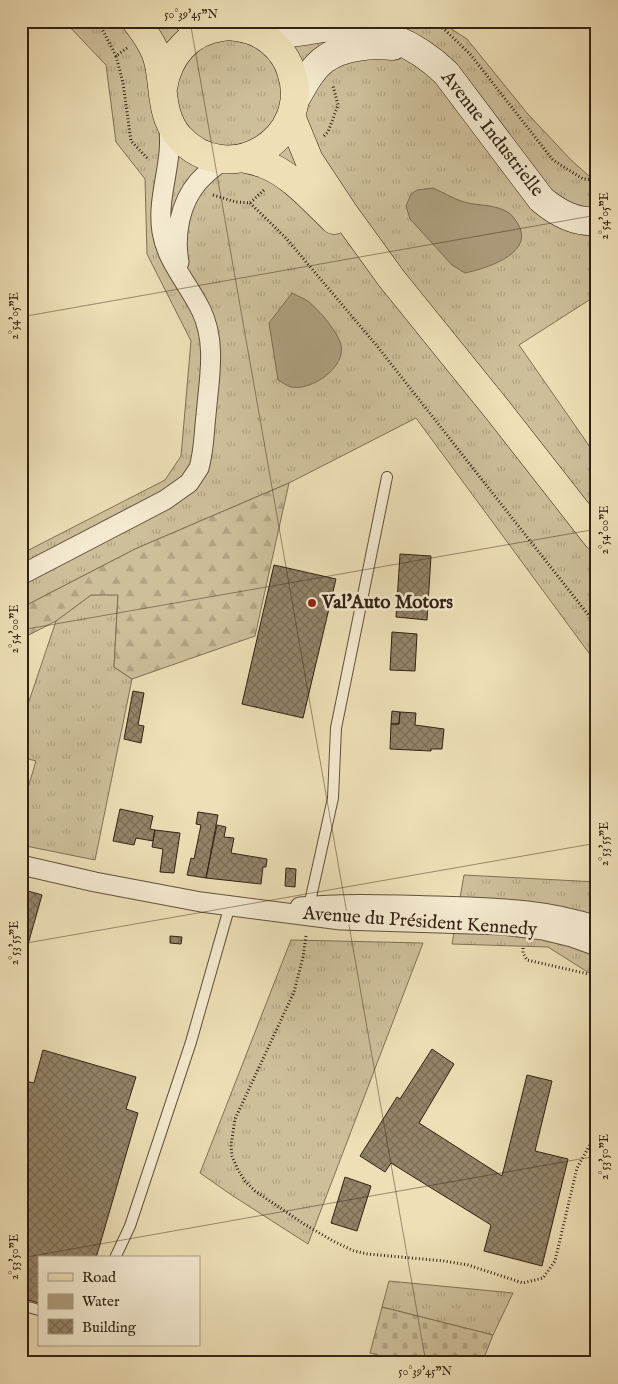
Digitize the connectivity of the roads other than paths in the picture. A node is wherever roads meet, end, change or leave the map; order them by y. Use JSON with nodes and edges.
{"nodes":[{"id":1,"x":189,"y":21,"type":"edge"},
{"id":2,"x":226,"y":26,"type":"junction"},
{"id":3,"x":141,"y":27,"type":"edge"},
{"id":4,"x":260,"y":34,"type":"junction"},
{"id":5,"x":417,"y":50,"type":"junction"},
{"id":6,"x":165,"y":102,"type":"junction"},
{"id":7,"x":293,"y":108,"type":"junction"},
{"id":8,"x":233,"y":158,"type":"junction"},
{"id":9,"x":597,"y":221,"type":"edge"},
{"id":10,"x":391,"y":278,"type":"junction"},
{"id":11,"x":185,"y":283,"type":"junction"},
{"id":12,"x":386,"y":477,"type":"dead end"},
{"id":13,"x":597,"y":537,"type":"edge"},
{"id":14,"x":21,"y":575,"type":"edge"},
{"id":15,"x":21,"y":865,"type":"edge"},
{"id":16,"x":230,"y":905,"type":"junction"},
{"id":17,"x":308,"y":911,"type":"junction"},
{"id":18,"x":597,"y":926,"type":"edge"},
{"id":19,"x":597,"y":946,"type":"edge"},
{"id":20,"x":116,"y":1256,"type":"edge"},
{"id":21,"x":21,"y":1306,"type":"edge"},
{"id":22,"x":38,"y":1310,"type":"edge"}],
"edges":[{"from":1,"to":2,"type":"main road"},
{"from":2,"to":4,"type":"main road"},
{"from":2,"to":6,"type":"main road"},
{"from":3,"to":6,"type":"main road"},
{"from":4,"to":5,"type":"street","name":"Avenue Industrielle"},
{"from":4,"to":7,"type":"main road"},
{"from":5,"to":7,"type":"street"},
{"from":5,"to":9,"type":"street","name":"Avenue Industrielle"},
{"from":6,"to":8,"type":"main road"},
{"from":6,"to":11,"type":"street"},
{"from":7,"to":8,"type":"main road"},
{"from":7,"to":10,"type":"main road"},
{"from":8,"to":10,"type":"main road"},
{"from":8,"to":11,"type":"street"},
{"from":10,"to":13,"type":"main road"},
{"from":11,"to":14,"type":"street"},
{"from":12,"to":17,"type":"lane"},
{"from":15,"to":16,"type":"street","name":"Avenue du Président Kennedy"},
{"from":16,"to":17,"type":"street","name":"Avenue du Président Kennedy"},
{"from":16,"to":20,"type":"lane"},
{"from":17,"to":18,"type":"street","name":"Avenue du Président Kennedy"},
{"from":17,"to":19,"type":"street","name":"Avenue du Président Kennedy"},
{"from":21,"to":22,"type":"lane"}]}
